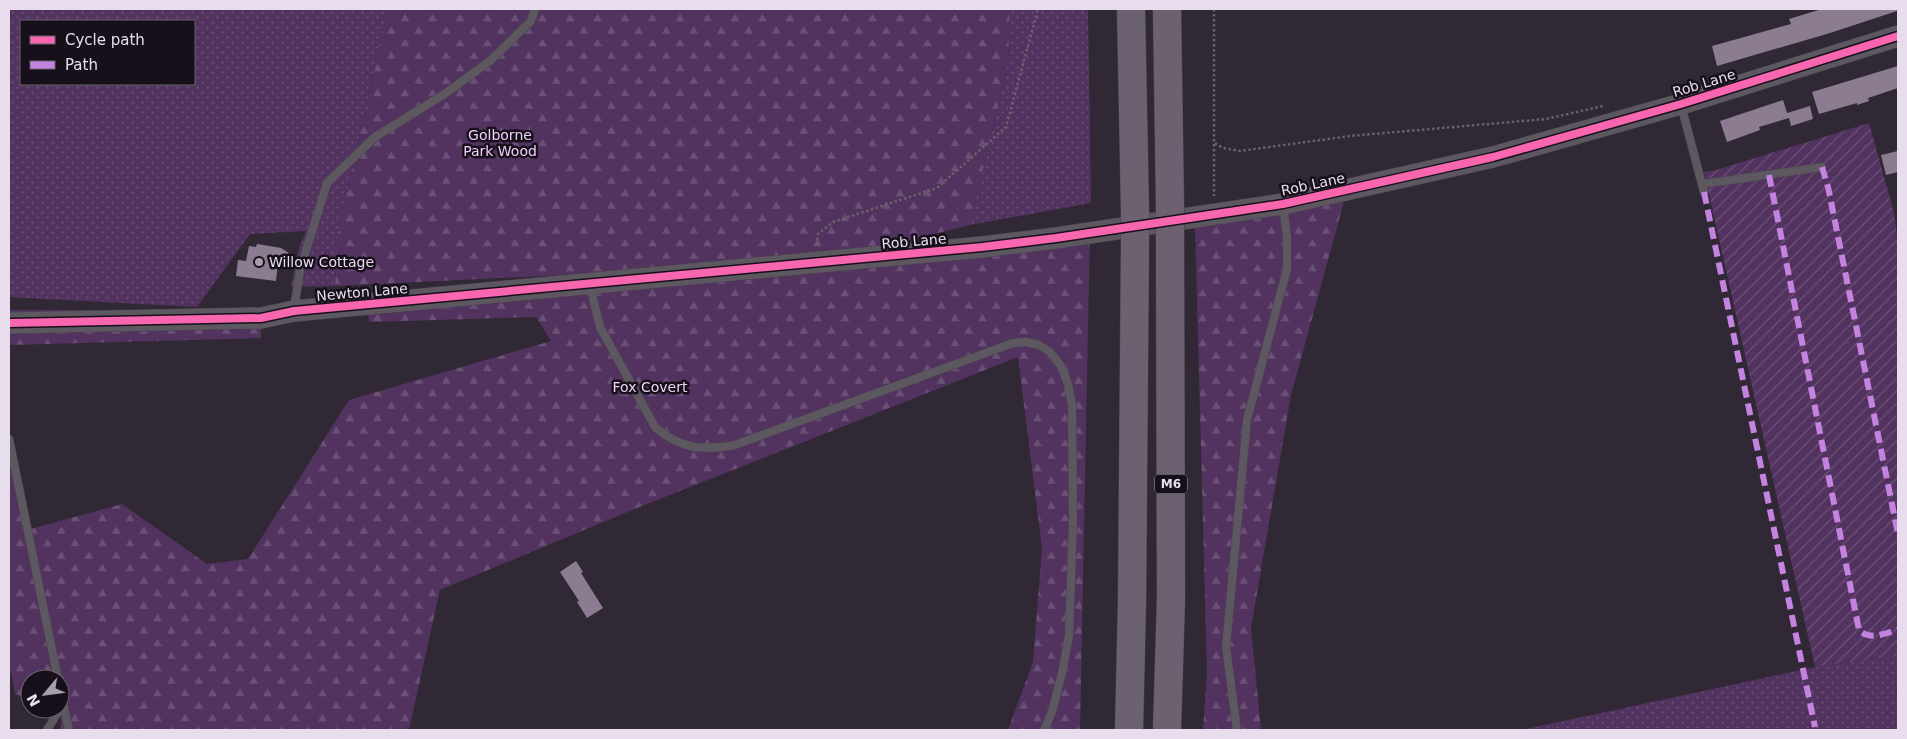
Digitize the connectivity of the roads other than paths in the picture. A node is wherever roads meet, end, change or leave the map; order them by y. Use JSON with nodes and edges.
{"nodes":[{"id":1,"x":535,"y":9,"type":"edge"},
{"id":2,"x":1131,"y":9,"type":"edge"},
{"id":3,"x":1167,"y":9,"type":"edge"},
{"id":4,"x":1898,"y":36,"type":"edge"},
{"id":5,"x":1681,"y":104,"type":"junction"},
{"id":6,"x":1822,"y":167,"type":"dead end"},
{"id":7,"x":1702,"y":184,"type":"junction"},
{"id":8,"x":1704,"y":192,"type":"dead end"},
{"id":9,"x":1283,"y":204,"type":"junction"},
{"id":10,"x":716,"y":272,"type":"joint"},
{"id":11,"x":590,"y":284,"type":"junction"},
{"id":12,"x":294,"y":311,"type":"junction"},
{"id":13,"x":9,"y":323,"type":"edge"},
{"id":14,"x":9,"y":439,"type":"edge"},
{"id":15,"x":1171,"y":599,"type":"junction"},
{"id":16,"x":1132,"y":602,"type":"junction"},
{"id":17,"x":56,"y":669,"type":"edge"},
{"id":18,"x":54,"y":719,"type":"edge"},
{"id":19,"x":47,"y":730,"type":"edge"},
{"id":20,"x":1044,"y":730,"type":"edge"},
{"id":21,"x":1116,"y":730,"type":"edge"},
{"id":22,"x":1129,"y":730,"type":"edge"},
{"id":23,"x":1168,"y":730,"type":"edge"},
{"id":24,"x":1184,"y":730,"type":"edge"},
{"id":25,"x":1237,"y":730,"type":"edge"}],
"edges":[{"from":1,"to":12,"type":"lane"},
{"from":2,"to":16,"type":"highway","bridge":true},
{"from":3,"to":15,"type":"highway","number":"M6","bridge":true},
{"from":4,"to":5,"type":"street","name":"Rob Lane"},
{"from":5,"to":7,"type":"lane"},
{"from":5,"to":9,"type":"street","name":"Rob Lane"},
{"from":6,"to":7,"type":"lane"},
{"from":7,"to":8,"type":"lane"},
{"from":9,"to":10,"type":"street","name":"Rob Lane"},
{"from":9,"to":25,"type":"lane"},
{"from":10,"to":11,"type":"street","name":"Newton Lane"},
{"from":11,"to":12,"type":"street","name":"Newton Lane"},
{"from":11,"to":20,"type":"lane"},
{"from":12,"to":13,"type":"street","name":"Newton Lane"},
{"from":14,"to":17,"type":"lane"},
{"from":15,"to":23,"type":"highway","number":"M6"},
{"from":15,"to":24,"type":"highway"},
{"from":16,"to":21,"type":"highway"},
{"from":16,"to":22,"type":"highway"},
{"from":18,"to":19,"type":"lane"}]}
